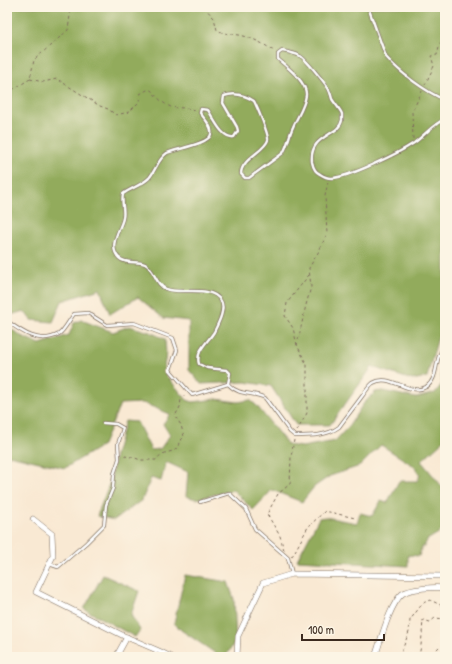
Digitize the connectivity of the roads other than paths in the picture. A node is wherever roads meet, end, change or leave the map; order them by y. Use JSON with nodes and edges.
{"nodes":[{"id":1,"x":368,"y":7,"type":"edge"},
{"id":2,"x":445,"y":100,"type":"edge"},
{"id":3,"x":445,"y":119,"type":"edge"},
{"id":4,"x":7,"y":266,"type":"edge"},
{"id":5,"x":7,"y":273,"type":"edge"},
{"id":6,"x":7,"y":321,"type":"edge"},
{"id":7,"x":445,"y":346,"type":"edge"},
{"id":8,"x":228,"y":384,"type":"junction"},
{"id":9,"x":103,"y":423,"type":"dead end"},
{"id":10,"x":200,"y":502,"type":"dead end"},
{"id":11,"x":33,"y":520,"type":"dead end"},
{"id":12,"x":49,"y":563,"type":"junction"},
{"id":13,"x":292,"y":574,"type":"junction"},
{"id":14,"x":445,"y":576,"type":"edge"},
{"id":15,"x":445,"y":588,"type":"edge"},
{"id":16,"x":127,"y":637,"type":"junction"},
{"id":17,"x":116,"y":657,"type":"edge"},
{"id":18,"x":171,"y":657,"type":"edge"},
{"id":19,"x":237,"y":657,"type":"edge"},
{"id":20,"x":375,"y":657,"type":"edge"}],
"edges":[{"from":1,"to":2,"type":"lane"},
{"from":3,"to":8,"type":"lane"},
{"from":4,"to":5,"type":"lane"},
{"from":6,"to":8,"type":"lane"},
{"from":7,"to":8,"type":"lane"},
{"from":9,"to":12,"type":"lane"},
{"from":10,"to":13,"type":"lane"},
{"from":11,"to":12,"type":"street"},
{"from":12,"to":16,"type":"street"},
{"from":13,"to":14,"type":"street"},
{"from":13,"to":19,"type":"street"},
{"from":15,"to":20,"type":"street"},
{"from":16,"to":17,"type":"street"},
{"from":16,"to":18,"type":"street"}]}
